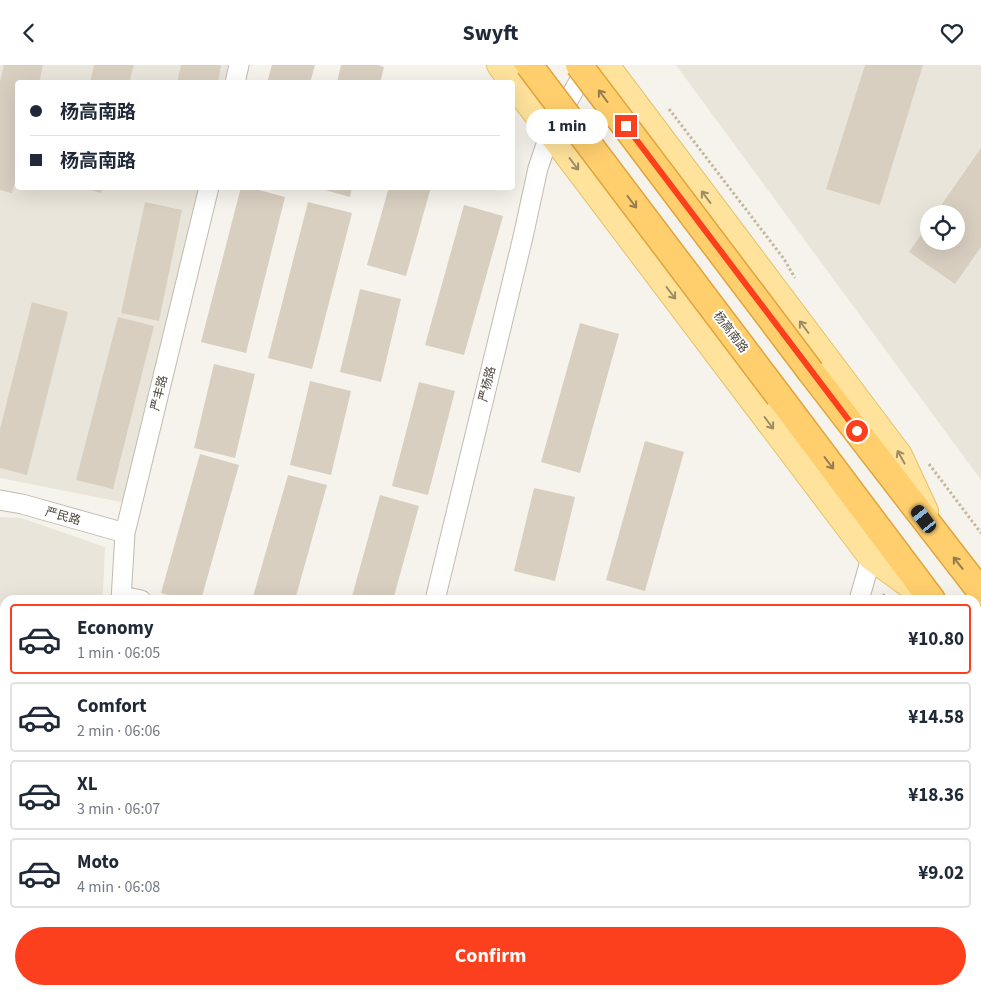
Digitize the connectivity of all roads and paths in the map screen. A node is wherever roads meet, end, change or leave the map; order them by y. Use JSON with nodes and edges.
{"nodes":[{"id":1,"x":239,"y":65,"type":"edge"},
{"id":2,"x":499,"y":65,"type":"edge"},
{"id":3,"x":529,"y":65,"type":"edge"},
{"id":4,"x":580,"y":65,"type":"edge"},
{"id":5,"x":588,"y":65,"type":"edge"},
{"id":6,"x":607,"y":65,"type":"edge"},
{"id":7,"x":236,"y":80,"type":"edge"},
{"id":8,"x":510,"y":80,"type":"edge"},
{"id":9,"x":515,"y":87,"type":"edge"},
{"id":10,"x":550,"y":133,"type":"junction"},
{"id":11,"x":208,"y":190,"type":"edge"},
{"id":12,"x":0,"y":500,"type":"edge"},
{"id":13,"x":125,"y":533,"type":"junction"},
{"id":14,"x":936,"y":533,"type":"junction"},
{"id":15,"x":871,"y":558,"type":"junction"},
{"id":16,"x":981,"y":592,"type":"edge"},
{"id":17,"x":122,"y":595,"type":"edge"},
{"id":18,"x":436,"y":595,"type":"edge"},
{"id":19,"x":860,"y":595,"type":"edge"},
{"id":20,"x":921,"y":595,"type":"edge"},
{"id":21,"x":928,"y":595,"type":"edge"}],
"edges":[{"from":1,"to":7,"type":"street"},
{"from":2,"to":8,"type":"main road","name":"杨高南路"},
{"from":3,"to":21,"type":"highway","name":"杨高南路","one_way":true,"bridge":true},
{"from":14,"to":4,"type":"highway","one_way":true,"bridge":true},
{"from":5,"to":10,"type":"street","name":"严杨路"},
{"from":14,"to":6,"type":"main road","one_way":true},
{"from":9,"to":10,"type":"main road","name":"杨高南路"},
{"from":10,"to":15,"type":"main road","name":"杨高南路","one_way":true},
{"from":10,"to":18,"type":"street","name":"严杨路"},
{"from":11,"to":13,"type":"street","name":"严丰路"},
{"from":12,"to":13,"type":"street","name":"严民路"},
{"from":13,"to":17,"type":"street","name":"严丰路"},
{"from":16,"to":14,"type":"highway","one_way":true},
{"from":15,"to":19,"type":"street"},
{"from":15,"to":20,"type":"main road","name":"杨高南路"}]}
